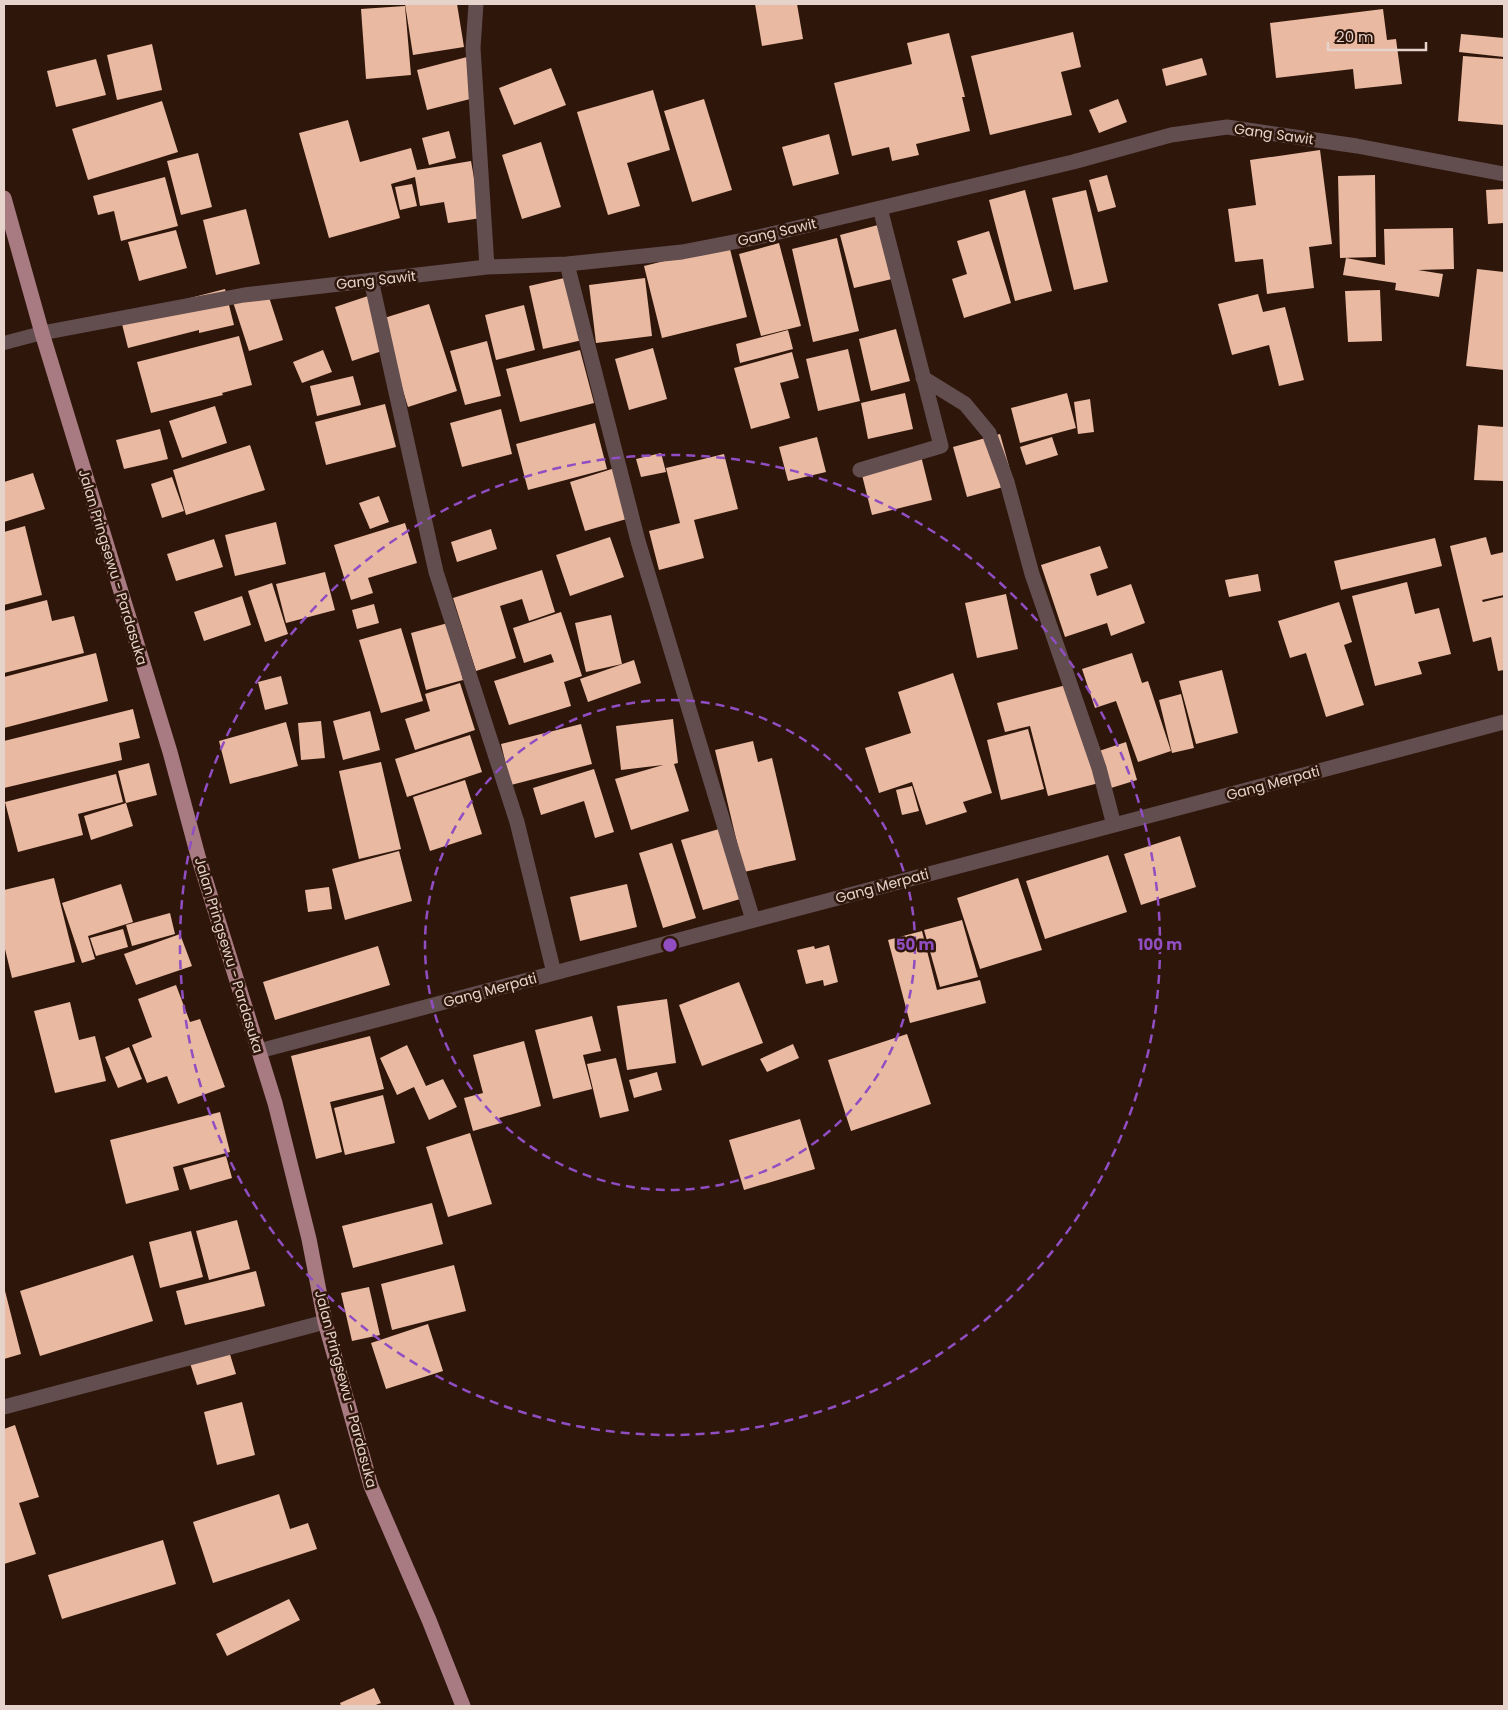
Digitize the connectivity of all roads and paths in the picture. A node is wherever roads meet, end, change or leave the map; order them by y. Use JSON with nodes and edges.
{"nodes":[{"id":1,"x":476,"y":4,"type":"edge"},
{"id":2,"x":1504,"y":174,"type":"edge"},
{"id":3,"x":4,"y":198,"type":"edge"},
{"id":4,"x":880,"y":208,"type":"junction"},
{"id":5,"x":566,"y":264,"type":"junction"},
{"id":6,"x":487,"y":267,"type":"junction"},
{"id":7,"x":371,"y":280,"type":"junction"},
{"id":8,"x":42,"y":333,"type":"junction"},
{"id":9,"x":4,"y":343,"type":"edge"},
{"id":10,"x":924,"y":378,"type":"junction"},
{"id":11,"x":860,"y":470,"type":"dead end"},
{"id":12,"x":1504,"y":722,"type":"edge"},
{"id":13,"x":1114,"y":825,"type":"junction"},
{"id":14,"x":753,"y":920,"type":"junction"},
{"id":15,"x":554,"y":973,"type":"junction"},
{"id":16,"x":259,"y":1051,"type":"junction"},
{"id":17,"x":325,"y":1322,"type":"junction"},
{"id":18,"x":4,"y":1407,"type":"edge"},
{"id":19,"x":463,"y":1706,"type":"edge"}],
"edges":[{"from":1,"to":6,"type":"street"},
{"from":2,"to":4,"type":"street","name":"Gang Sawit"},
{"from":3,"to":8,"type":"main road","name":"Jalan Pringsewu - Pardasuka"},
{"from":4,"to":5,"type":"street","name":"Gang Sawit"},
{"from":4,"to":10,"type":"street"},
{"from":5,"to":6,"type":"street","name":"Gang Sawit"},
{"from":5,"to":14,"type":"street"},
{"from":6,"to":7,"type":"street","name":"Gang Sawit"},
{"from":7,"to":8,"type":"street","name":"Gang Sawit"},
{"from":7,"to":15,"type":"street"},
{"from":8,"to":9,"type":"lane"},
{"from":8,"to":16,"type":"main road","name":"Jalan Pringsewu - Pardasuka"},
{"from":10,"to":11,"type":"street"},
{"from":10,"to":13,"type":"street"},
{"from":12,"to":13,"type":"street","name":"Gang Merpati"},
{"from":13,"to":14,"type":"street","name":"Gang Merpati"},
{"from":14,"to":15,"type":"street","name":"Gang Merpati"},
{"from":15,"to":16,"type":"street","name":"Gang Merpati"},
{"from":16,"to":17,"type":"main road","name":"Jalan Pringsewu - Pardasuka"},
{"from":17,"to":18,"type":"street"},
{"from":17,"to":19,"type":"main road","name":"Jalan Pringsewu - Pardasuka"}]}
